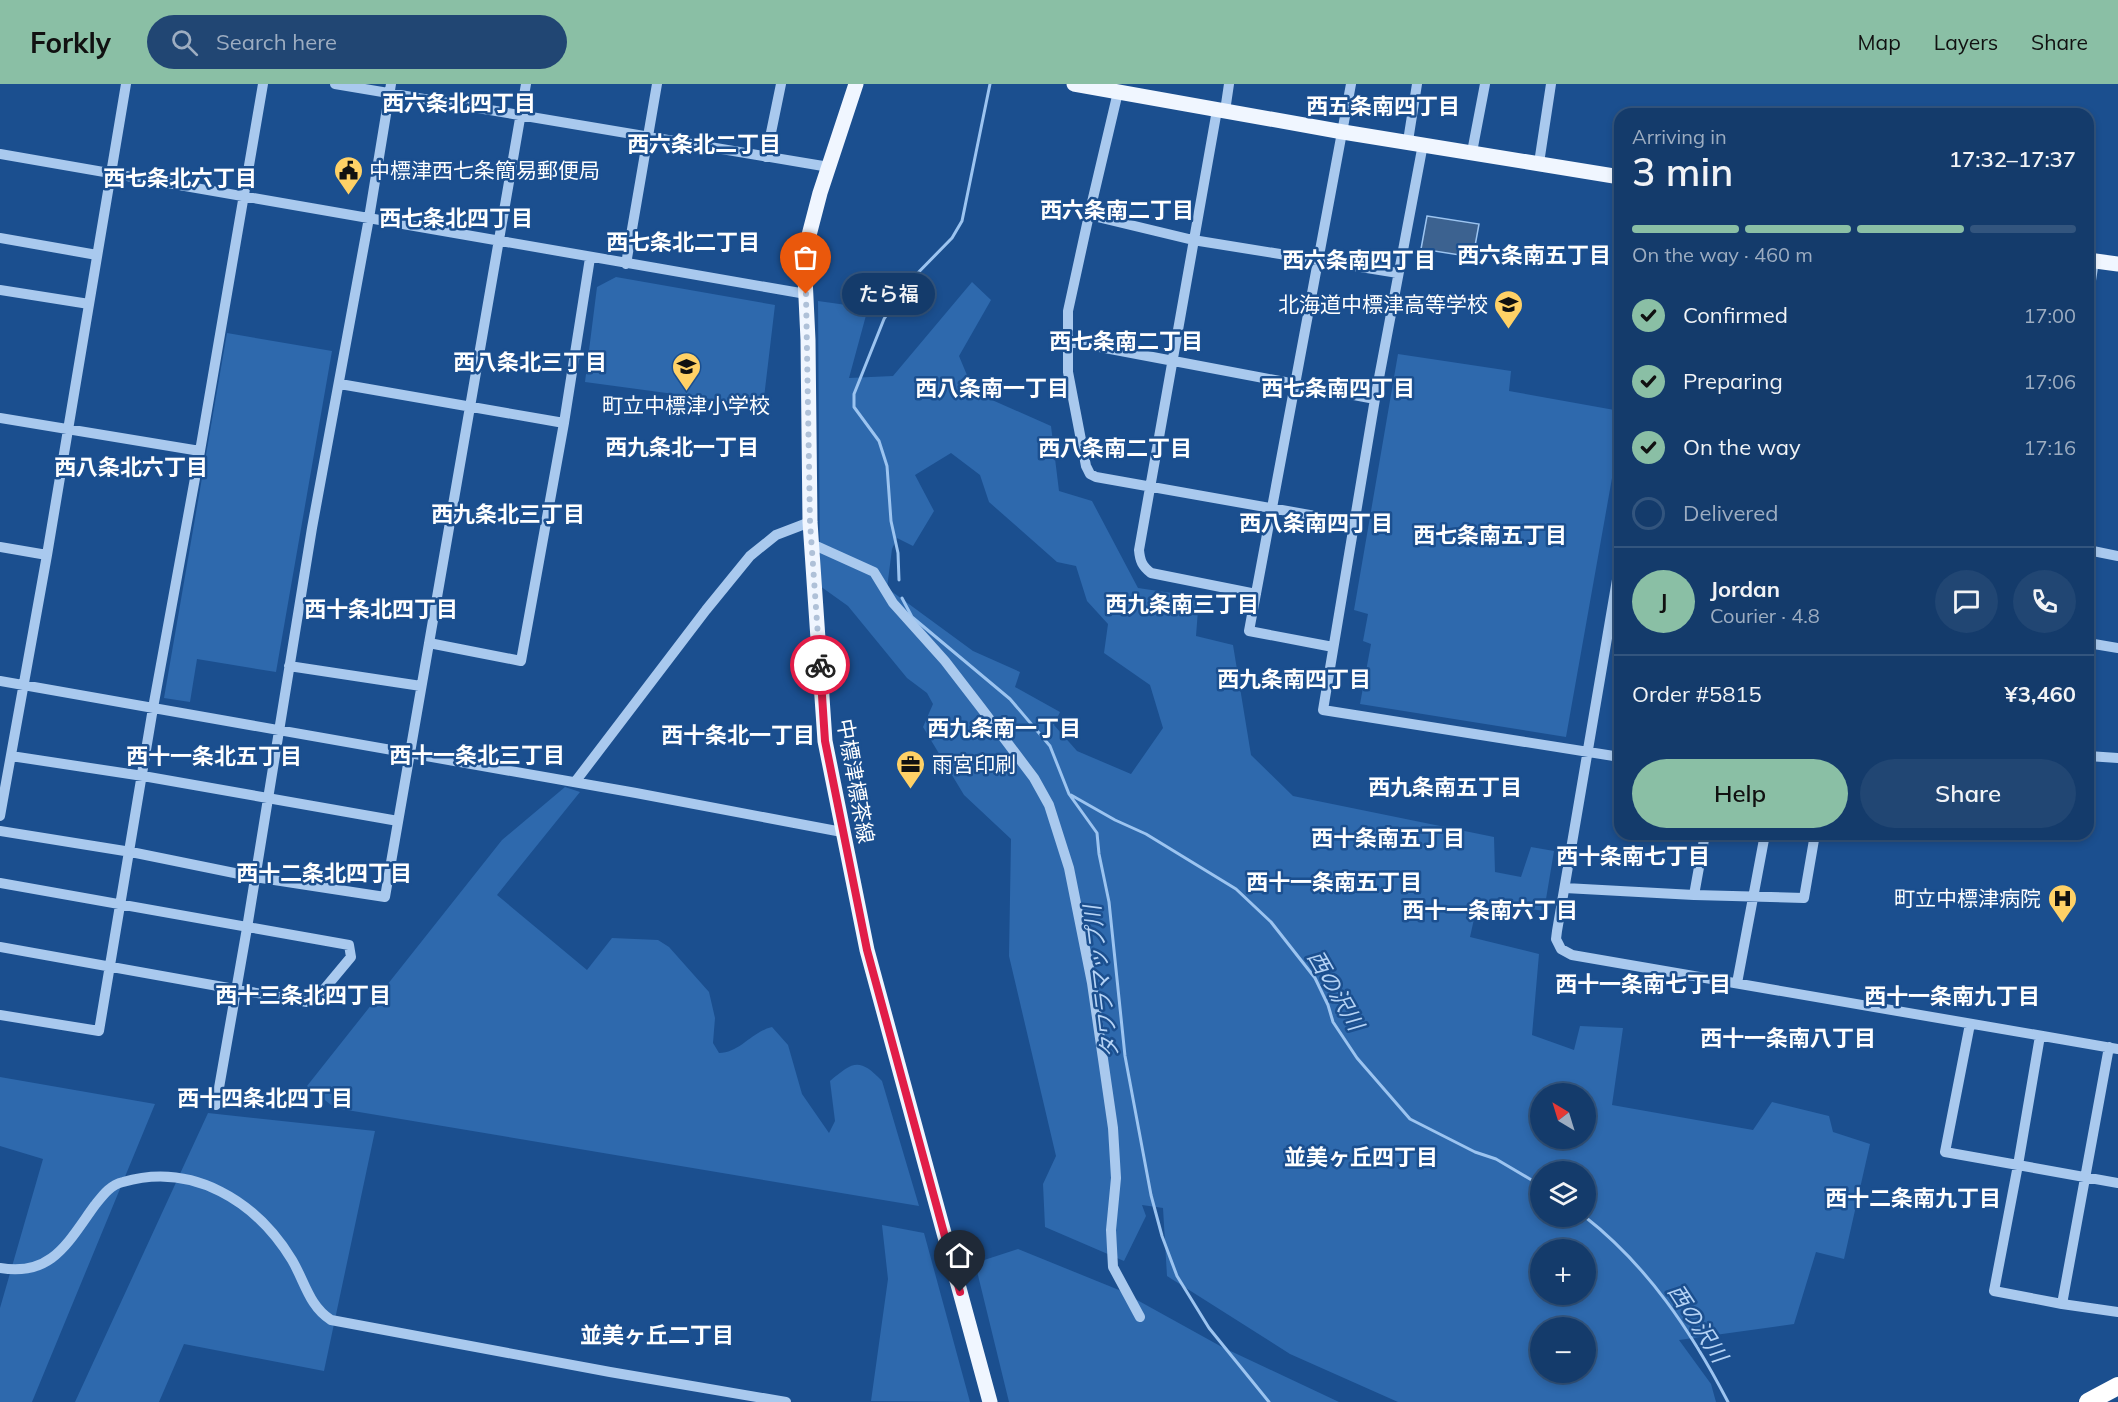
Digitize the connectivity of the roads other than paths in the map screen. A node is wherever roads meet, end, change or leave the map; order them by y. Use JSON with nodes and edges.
{"nodes":[{"id":1,"x":126,"y":84,"type":"edge"},
{"id":2,"x":263,"y":84,"type":"edge"},
{"id":3,"x":335,"y":84,"type":"edge"},
{"id":4,"x":526,"y":84,"type":"edge"},
{"id":5,"x":657,"y":84,"type":"edge"},
{"id":6,"x":781,"y":84,"type":"edge"},
{"id":7,"x":856,"y":84,"type":"edge"},
{"id":8,"x":1074,"y":84,"type":"edge"},
{"id":9,"x":1229,"y":84,"type":"edge"},
{"id":10,"x":1351,"y":84,"type":"edge"},
{"id":11,"x":1417,"y":84,"type":"edge"},
{"id":12,"x":1485,"y":84,"type":"edge"},
{"id":13,"x":1551,"y":84,"type":"edge"},
{"id":14,"x":390,"y":89,"type":"edge"},
{"id":15,"x":1122,"y":90,"type":"edge"},
{"id":16,"x":1221,"y":110,"type":"junction"},
{"id":17,"x":520,"y":116,"type":"junction"},
{"id":18,"x":1343,"y":132,"type":"junction"},
{"id":19,"x":647,"y":137,"type":"junction"},
{"id":20,"x":1416,"y":143,"type":"junction"},
{"id":21,"x":1472,"y":152,"type":"junction"},
{"id":22,"x":0,"y":154,"type":"edge"},
{"id":23,"x":766,"y":157,"type":"junction"},
{"id":24,"x":1539,"y":163,"type":"junction"},
{"id":25,"x":829,"y":167,"type":"junction"},
{"id":26,"x":111,"y":174,"type":"junction"},
{"id":27,"x":1614,"y":176,"type":"edge"},
{"id":28,"x":242,"y":198,"type":"junction"},
{"id":29,"x":1089,"y":215,"type":"junction"},
{"id":30,"x":369,"y":218,"type":"junction"},
{"id":31,"x":0,"y":238,"type":"edge"},
{"id":32,"x":1194,"y":240,"type":"junction"},
{"id":33,"x":498,"y":241,"type":"junction"},
{"id":34,"x":97,"y":255,"type":"junction"},
{"id":35,"x":590,"y":258,"type":"junction"},
{"id":36,"x":1317,"y":260,"type":"junction"},
{"id":37,"x":2094,"y":260,"type":"edge"},
{"id":38,"x":626,"y":264,"type":"junction"},
{"id":39,"x":2118,"y":264,"type":"edge"},
{"id":40,"x":1398,"y":273,"type":"junction"},
{"id":41,"x":0,"y":290,"type":"edge"},
{"id":42,"x":806,"y":294,"type":"junction"},
{"id":43,"x":88,"y":304,"type":"junction"},
{"id":44,"x":1068,"y":341,"type":"junction"},
{"id":45,"x":1173,"y":361,"type":"junction"},
{"id":46,"x":340,"y":384,"type":"junction"},
{"id":47,"x":1295,"y":384,"type":"junction"},
{"id":48,"x":1375,"y":399,"type":"junction"},
{"id":49,"x":471,"y":408,"type":"junction"},
{"id":50,"x":0,"y":418,"type":"edge"},
{"id":51,"x":564,"y":423,"type":"junction"},
{"id":52,"x":66,"y":430,"type":"junction"},
{"id":53,"x":200,"y":451,"type":"junction"},
{"id":54,"x":1149,"y":487,"type":"junction"},
{"id":55,"x":1272,"y":507,"type":"junction"},
{"id":56,"x":810,"y":522,"type":"junction"},
{"id":57,"x":1355,"y":523,"type":"junction"},
{"id":58,"x":812,"y":544,"type":"junction"},
{"id":59,"x":0,"y":547,"type":"edge"},
{"id":60,"x":2094,"y":551,"type":"edge"},
{"id":61,"x":47,"y":555,"type":"junction"},
{"id":62,"x":2118,"y":556,"type":"edge"},
{"id":63,"x":1256,"y":594,"type":"junction"},
{"id":64,"x":1614,"y":597,"type":"edge"},
{"id":65,"x":429,"y":643,"type":"junction"},
{"id":66,"x":2094,"y":644,"type":"edge"},
{"id":67,"x":1333,"y":646,"type":"junction"},
{"id":68,"x":2118,"y":648,"type":"edge"},
{"id":69,"x":290,"y":666,"type":"junction"},
{"id":70,"x":0,"y":681,"type":"edge"},
{"id":71,"x":24,"y":686,"type":"junction"},
{"id":72,"x":421,"y":687,"type":"junction"},
{"id":73,"x":153,"y":708,"type":"junction"},
{"id":74,"x":279,"y":730,"type":"junction"},
{"id":75,"x":1587,"y":752,"type":"junction"},
{"id":76,"x":409,"y":754,"type":"junction"},
{"id":77,"x":11,"y":756,"type":"junction"},
{"id":78,"x":1614,"y":756,"type":"edge"},
{"id":79,"x":2094,"y":756,"type":"edge"},
{"id":80,"x":2118,"y":758,"type":"edge"},
{"id":81,"x":143,"y":776,"type":"junction"},
{"id":82,"x":575,"y":782,"type":"junction"},
{"id":83,"x":267,"y":799,"type":"junction"},
{"id":84,"x":0,"y":816,"type":"edge"},
{"id":85,"x":398,"y":821,"type":"junction"},
{"id":86,"x":0,"y":831,"type":"edge"},
{"id":87,"x":842,"y":832,"type":"junction"},
{"id":88,"x":1704,"y":840,"type":"edge"},
{"id":89,"x":1764,"y":840,"type":"edge"},
{"id":90,"x":1814,"y":840,"type":"edge"},
{"id":91,"x":131,"y":852,"type":"junction"},
{"id":92,"x":254,"y":877,"type":"junction"},
{"id":93,"x":0,"y":883,"type":"edge"},
{"id":94,"x":1565,"y":888,"type":"junction"},
{"id":95,"x":1694,"y":895,"type":"junction"},
{"id":96,"x":1754,"y":897,"type":"junction"},
{"id":97,"x":122,"y":904,"type":"junction"},
{"id":98,"x":247,"y":927,"type":"junction"},
{"id":99,"x":0,"y":947,"type":"edge"},
{"id":100,"x":111,"y":966,"type":"junction"},
{"id":101,"x":1737,"y":983,"type":"junction"},
{"id":102,"x":235,"y":988,"type":"junction"},
{"id":103,"x":0,"y":1015,"type":"edge"},
{"id":104,"x":1970,"y":1024,"type":"junction"},
{"id":105,"x":2040,"y":1036,"type":"junction"},
{"id":106,"x":2113,"y":1048,"type":"edge"},
{"id":107,"x":216,"y":1105,"type":"dead end"},
{"id":108,"x":2018,"y":1165,"type":"junction"},
{"id":109,"x":2085,"y":1177,"type":"junction"},
{"id":110,"x":2118,"y":1183,"type":"edge"},
{"id":111,"x":0,"y":1268,"type":"edge"},
{"id":112,"x":2062,"y":1304,"type":"junction"},
{"id":113,"x":2118,"y":1312,"type":"edge"},
{"id":114,"x":1140,"y":1317,"type":"dead end"},
{"id":115,"x":2118,"y":1386,"type":"edge"},
{"id":116,"x":786,"y":1402,"type":"edge"},
{"id":117,"x":990,"y":1402,"type":"edge"},
{"id":118,"x":2088,"y":1402,"type":"edge"}],
"edges":[{"from":1,"to":26,"type":"street"},
{"from":2,"to":28,"type":"street"},
{"from":3,"to":14,"type":"street"},
{"from":4,"to":17,"type":"street"},
{"from":5,"to":19,"type":"street"},
{"from":6,"to":23,"type":"street"},
{"from":7,"to":25,"type":"main road","name":"中標津標茶線"},
{"from":8,"to":15,"type":"main road"},
{"from":9,"to":16,"type":"street"},
{"from":10,"to":18,"type":"street"},
{"from":11,"to":20,"type":"street"},
{"from":12,"to":21,"type":"street"},
{"from":13,"to":24,"type":"street"},
{"from":14,"to":17,"type":"street"},
{"from":14,"to":30,"type":"street"},
{"from":15,"to":16,"type":"main road"},
{"from":15,"to":29,"type":"street"},
{"from":16,"to":18,"type":"main road"},
{"from":16,"to":32,"type":"street"},
{"from":17,"to":19,"type":"street"},
{"from":17,"to":33,"type":"street"},
{"from":18,"to":20,"type":"main road"},
{"from":18,"to":36,"type":"street"},
{"from":19,"to":23,"type":"street"},
{"from":19,"to":38,"type":"street"},
{"from":20,"to":21,"type":"main road"},
{"from":20,"to":40,"type":"street"},
{"from":21,"to":24,"type":"main road"},
{"from":22,"to":26,"type":"street"},
{"from":23,"to":25,"type":"street"},
{"from":24,"to":27,"type":"main road"},
{"from":25,"to":42,"type":"main road","name":"中標津標茶線"},
{"from":26,"to":28,"type":"street"},
{"from":26,"to":34,"type":"street"},
{"from":28,"to":30,"type":"street"},
{"from":28,"to":53,"type":"street"},
{"from":29,"to":32,"type":"street"},
{"from":29,"to":44,"type":"street"},
{"from":30,"to":33,"type":"street"},
{"from":30,"to":46,"type":"street"},
{"from":31,"to":34,"type":"street"},
{"from":32,"to":36,"type":"street"},
{"from":32,"to":45,"type":"street"},
{"from":33,"to":35,"type":"street"},
{"from":33,"to":49,"type":"street"},
{"from":34,"to":43,"type":"street"},
{"from":35,"to":38,"type":"street"},
{"from":35,"to":51,"type":"street"},
{"from":36,"to":40,"type":"street"},
{"from":36,"to":47,"type":"street"},
{"from":37,"to":39,"type":"main road"},
{"from":38,"to":42,"type":"street"},
{"from":40,"to":48,"type":"street"},
{"from":41,"to":43,"type":"street"},
{"from":42,"to":56,"type":"main road","name":"中標津標茶線"},
{"from":43,"to":52,"type":"street"},
{"from":44,"to":45,"type":"street"},
{"from":44,"to":54,"type":"street"},
{"from":45,"to":47,"type":"street"},
{"from":45,"to":54,"type":"street"},
{"from":46,"to":49,"type":"street"},
{"from":46,"to":69,"type":"street"},
{"from":47,"to":48,"type":"street"},
{"from":47,"to":55,"type":"street"},
{"from":48,"to":57,"type":"street"},
{"from":49,"to":51,"type":"street"},
{"from":49,"to":65,"type":"street"},
{"from":50,"to":52,"type":"street"},
{"from":51,"to":65,"type":"street"},
{"from":52,"to":53,"type":"street"},
{"from":52,"to":61,"type":"street"},
{"from":53,"to":73,"type":"street"},
{"from":54,"to":55,"type":"street"},
{"from":54,"to":63,"type":"street"},
{"from":55,"to":57,"type":"street"},
{"from":55,"to":63,"type":"street"},
{"from":56,"to":58,"type":"main road","name":"中標津標茶線"},
{"from":56,"to":82,"type":"street"},
{"from":57,"to":67,"type":"street"},
{"from":58,"to":87,"type":"main road","name":"中標津標茶線"},
{"from":58,"to":114,"type":"street"},
{"from":59,"to":61,"type":"street"},
{"from":60,"to":62,"type":"street"},
{"from":61,"to":71,"type":"street"},
{"from":63,"to":67,"type":"street"},
{"from":64,"to":75,"type":"street"},
{"from":65,"to":72,"type":"street"},
{"from":66,"to":68,"type":"street"},
{"from":67,"to":75,"type":"street"},
{"from":69,"to":72,"type":"street"},
{"from":69,"to":74,"type":"street"},
{"from":70,"to":71,"type":"street"},
{"from":71,"to":73,"type":"street"},
{"from":71,"to":77,"type":"street"},
{"from":72,"to":76,"type":"street"},
{"from":73,"to":74,"type":"street"},
{"from":73,"to":81,"type":"street"},
{"from":74,"to":76,"type":"street"},
{"from":74,"to":83,"type":"street"},
{"from":75,"to":78,"type":"street"},
{"from":75,"to":94,"type":"street"},
{"from":76,"to":82,"type":"street"},
{"from":76,"to":85,"type":"street"},
{"from":77,"to":81,"type":"street"},
{"from":77,"to":84,"type":"street"},
{"from":79,"to":80,"type":"street"},
{"from":81,"to":83,"type":"street"},
{"from":81,"to":91,"type":"street"},
{"from":82,"to":87,"type":"street"},
{"from":83,"to":85,"type":"street"},
{"from":83,"to":92,"type":"street"},
{"from":85,"to":92,"type":"street"},
{"from":86,"to":91,"type":"street"},
{"from":87,"to":117,"type":"main road","name":"中標津標茶線"},
{"from":88,"to":95,"type":"street"},
{"from":89,"to":96,"type":"street"},
{"from":90,"to":96,"type":"street"},
{"from":91,"to":92,"type":"street"},
{"from":91,"to":97,"type":"street"},
{"from":92,"to":98,"type":"street"},
{"from":93,"to":97,"type":"street"},
{"from":94,"to":95,"type":"street"},
{"from":94,"to":101,"type":"street"},
{"from":95,"to":96,"type":"street"},
{"from":96,"to":101,"type":"street"},
{"from":97,"to":98,"type":"street"},
{"from":97,"to":100,"type":"street"},
{"from":98,"to":102,"type":"street"},
{"from":98,"to":102,"type":"street"},
{"from":99,"to":100,"type":"street"},
{"from":100,"to":102,"type":"street"},
{"from":100,"to":103,"type":"street"},
{"from":101,"to":104,"type":"street"},
{"from":102,"to":107,"type":"street"},
{"from":104,"to":105,"type":"street"},
{"from":104,"to":108,"type":"street"},
{"from":105,"to":106,"type":"street"},
{"from":105,"to":108,"type":"street"},
{"from":106,"to":109,"type":"street"},
{"from":108,"to":109,"type":"street"},
{"from":108,"to":112,"type":"street"},
{"from":109,"to":110,"type":"street"},
{"from":109,"to":112,"type":"street"},
{"from":111,"to":116,"type":"street"},
{"from":112,"to":113,"type":"street"},
{"from":115,"to":118,"type":"highway"}]}
